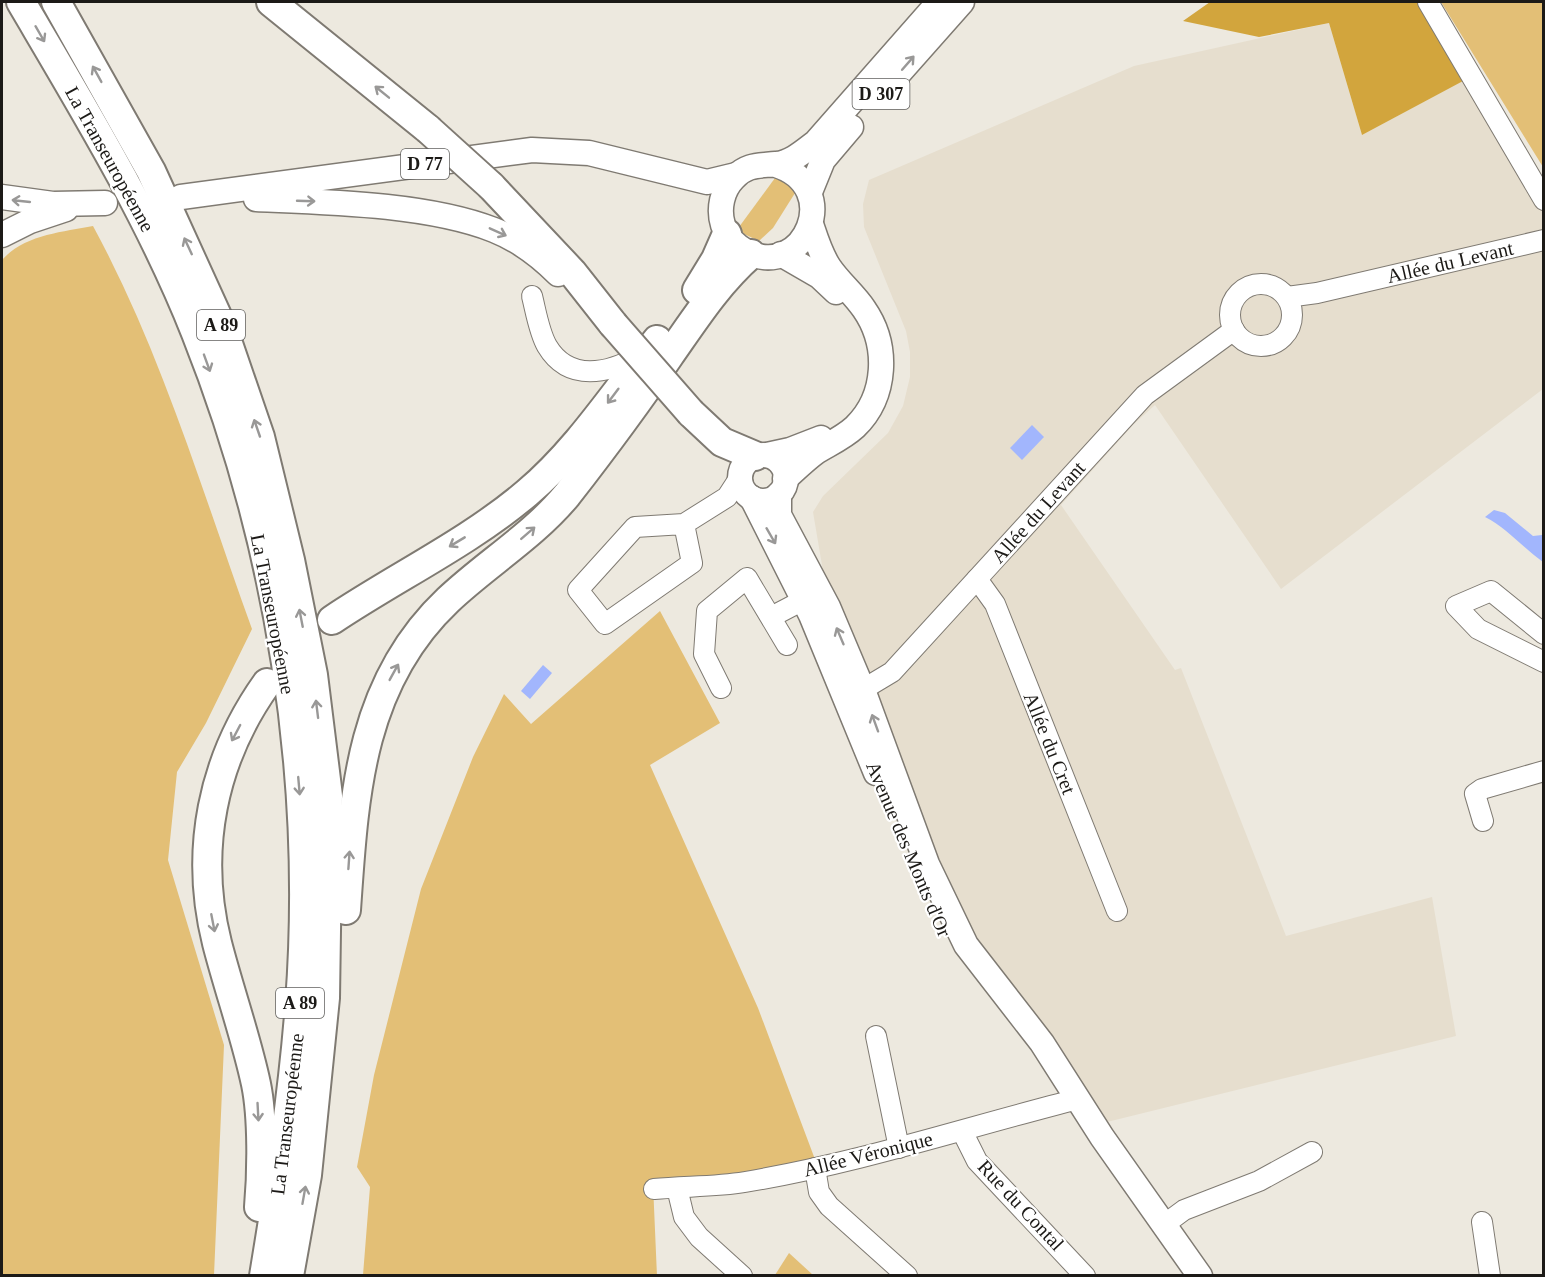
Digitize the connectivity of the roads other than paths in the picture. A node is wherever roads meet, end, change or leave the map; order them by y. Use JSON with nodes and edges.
{"nodes":[{"id":1,"x":21,"y":2,"type":"edge"},
{"id":2,"x":57,"y":2,"type":"edge"},
{"id":3,"x":270,"y":2,"type":"edge"},
{"id":4,"x":939,"y":2,"type":"edge"},
{"id":5,"x":962,"y":2,"type":"edge"},
{"id":6,"x":1428,"y":2,"type":"edge"},
{"id":7,"x":776,"y":165,"type":"junction"},
{"id":8,"x":643,"y":167,"type":"junction"},
{"id":9,"x":736,"y":175,"type":"junction"},
{"id":10,"x":810,"y":192,"type":"junction"},
{"id":11,"x":206,"y":195,"type":"junction"},
{"id":12,"x":2,"y":197,"type":"edge"},
{"id":13,"x":181,"y":197,"type":"dead end"},
{"id":14,"x":1544,"y":200,"type":"edge"},
{"id":15,"x":724,"y":225,"type":"junction"},
{"id":16,"x":811,"y":225,"type":"junction"},
{"id":17,"x":2,"y":235,"type":"edge"},
{"id":18,"x":1544,"y":240,"type":"edge"},
{"id":19,"x":751,"y":254,"type":"junction"},
{"id":20,"x":781,"y":254,"type":"junction"},
{"id":21,"x":532,"y":296,"type":"dead end"},
{"id":22,"x":1287,"y":297,"type":"junction"},
{"id":23,"x":610,"y":326,"type":"junction"},
{"id":24,"x":1234,"y":330,"type":"junction"},
{"id":25,"x":649,"y":350,"type":"junction"},
{"id":26,"x":748,"y":479,"type":"junction"},
{"id":27,"x":782,"y":487,"type":"junction"},
{"id":28,"x":684,"y":524,"type":"junction"},
{"id":29,"x":977,"y":579,"type":"junction"},
{"id":30,"x":812,"y":595,"type":"junction"},
{"id":31,"x":771,"y":617,"type":"junction"},
{"id":32,"x":332,"y":620,"type":"dead end"},
{"id":33,"x":1544,"y":633,"type":"edge"},
{"id":34,"x":787,"y":645,"type":"dead end"},
{"id":35,"x":1544,"y":663,"type":"edge"},
{"id":36,"x":267,"y":684,"type":"dead end"},
{"id":37,"x":721,"y":688,"type":"dead end"},
{"id":38,"x":855,"y":694,"type":"junction"},
{"id":39,"x":1544,"y":771,"type":"edge"},
{"id":40,"x":1483,"y":821,"type":"dead end"},
{"id":41,"x":1117,"y":910,"type":"dead end"},
{"id":42,"x":325,"y":998,"type":"junction"},
{"id":43,"x":876,"y":1036,"type":"dead end"},
{"id":44,"x":1072,"y":1101,"type":"junction"},
{"id":45,"x":962,"y":1131,"type":"junction"},
{"id":46,"x":899,"y":1148,"type":"junction"},
{"id":47,"x":1312,"y":1152,"type":"dead end"},
{"id":48,"x":815,"y":1168,"type":"junction"},
{"id":49,"x":677,"y":1188,"type":"junction"},
{"id":50,"x":654,"y":1189,"type":"dead end"},
{"id":51,"x":1482,"y":1222,"type":"dead end"},
{"id":52,"x":1165,"y":1224,"type":"junction"},
{"id":53,"x":251,"y":1275,"type":"edge"},
{"id":54,"x":264,"y":1275,"type":"edge"},
{"id":55,"x":290,"y":1275,"type":"edge"},
{"id":56,"x":742,"y":1275,"type":"edge"},
{"id":57,"x":907,"y":1275,"type":"edge"},
{"id":58,"x":1085,"y":1275,"type":"edge"},
{"id":59,"x":1200,"y":1275,"type":"edge"},
{"id":60,"x":1490,"y":1275,"type":"edge"}],
"edges":[{"from":1,"to":54,"type":"highway","name":"La Transeuropéenne","number":"A 89","one_way":true},
{"from":42,"to":2,"type":"highway","name":"La Transeuropéenne","number":"A 89","one_way":true},
{"from":23,"to":3,"type":"highway","one_way":true,"bridge":true},
{"from":4,"to":7,"type":"main road","number":"D 307"},
{"from":10,"to":5,"type":"main road","number":"D 307","one_way":true},
{"from":6,"to":14,"type":"street"},
{"from":7,"to":9,"type":"main road"},
{"from":7,"to":10,"type":"main road"},
{"from":8,"to":9,"type":"main road","number":"D 77"},
{"from":8,"to":11,"type":"main road","number":"D 77"},
{"from":8,"to":15,"type":"main road","number":"D 77"},
{"from":9,"to":15,"type":"main road"},
{"from":10,"to":16,"type":"main road"},
{"from":11,"to":13,"type":"main road","number":"D 77"},
{"from":11,"to":23,"type":"main road","one_way":true},
{"from":17,"to":12,"type":"main road","one_way":true},
{"from":15,"to":19,"type":"main road"},
{"from":15,"to":25,"type":"highway"},
{"from":16,"to":20,"type":"main road"},
{"from":16,"to":27,"type":"main road"},
{"from":18,"to":22,"type":"street","name":"Allée du Levant"},
{"from":19,"to":20,"type":"main road"},
{"from":42,"to":19,"type":"highway","one_way":true},
{"from":20,"to":26,"type":"main road"},
{"from":21,"to":25,"type":"street"},
{"from":22,"to":24,"type":"street"},
{"from":22,"to":24,"type":"street"},
{"from":23,"to":26,"type":"highway","bridge":true},
{"from":24,"to":29,"type":"street","name":"Allée du Levant"},
{"from":25,"to":32,"type":"highway","one_way":true},
{"from":26,"to":27,"type":"main road"},
{"from":26,"to":27,"type":"main road"},
{"from":26,"to":28,"type":"street"},
{"from":26,"to":30,"type":"main road","name":"Avenue des Monts d'Or","one_way":true},
{"from":27,"to":30,"type":"main road","name":"Avenue des Monts d'Or"},
{"from":28,"to":28,"type":"street"},
{"from":29,"to":38,"type":"street","name":"Allée du Levant"},
{"from":29,"to":41,"type":"street","name":"Allée du Cret"},
{"from":30,"to":31,"type":"street"},
{"from":30,"to":38,"type":"main road","name":"Avenue des Monts d'Or"},
{"from":31,"to":34,"type":"street"},
{"from":31,"to":37,"type":"street"},
{"from":33,"to":35,"type":"street"},
{"from":36,"to":53,"type":"highway","one_way":true},
{"from":38,"to":44,"type":"main road","name":"Avenue des Monts d'Or"},
{"from":39,"to":40,"type":"street"},
{"from":55,"to":42,"type":"highway","name":"La Transeuropéenne","number":"A 89","one_way":true},
{"from":43,"to":46,"type":"street"},
{"from":44,"to":45,"type":"street","name":"Allée Véronique"},
{"from":44,"to":52,"type":"main road","name":"Avenue des Monts d'Or"},
{"from":45,"to":46,"type":"street","name":"Allée Véronique"},
{"from":45,"to":58,"type":"street","name":"Rue du Contal"},
{"from":46,"to":48,"type":"street","name":"Allée Véronique"},
{"from":47,"to":52,"type":"street"},
{"from":48,"to":49,"type":"street","name":"Allée Véronique"},
{"from":48,"to":57,"type":"street"},
{"from":49,"to":50,"type":"street","name":"Allée Véronique"},
{"from":49,"to":56,"type":"street"},
{"from":51,"to":60,"type":"street"},
{"from":52,"to":59,"type":"main road","name":"Avenue des Monts d'Or"}]}
